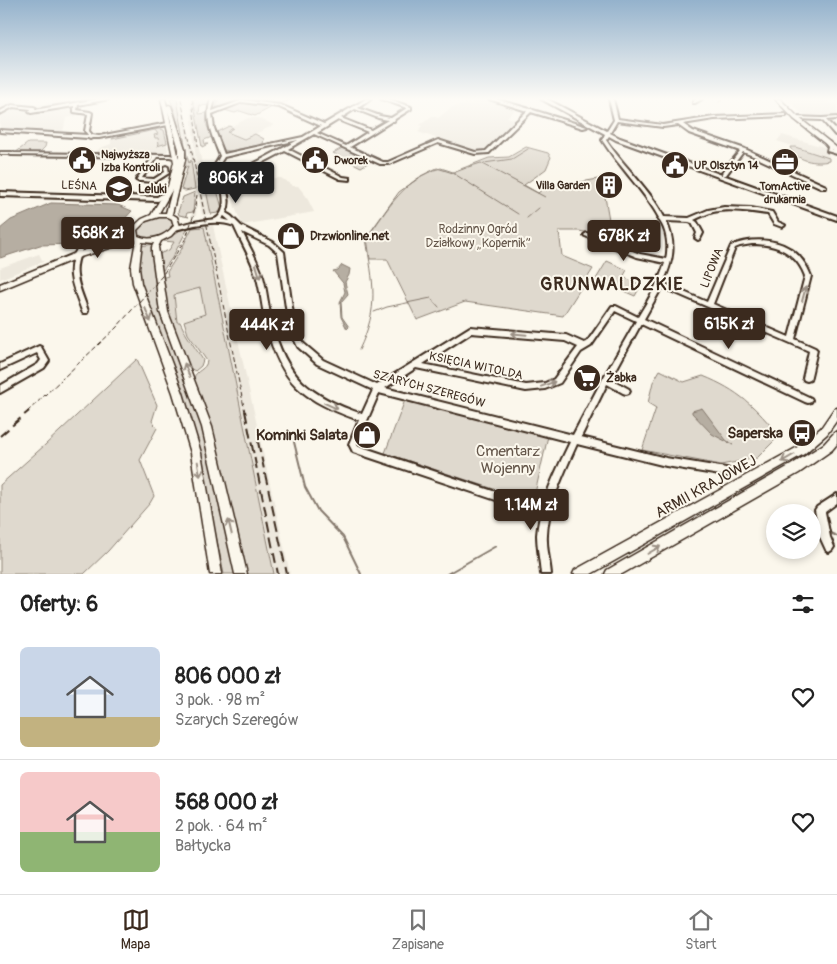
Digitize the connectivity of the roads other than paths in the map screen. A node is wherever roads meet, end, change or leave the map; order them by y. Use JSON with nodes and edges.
{"nodes":[{"id":1,"x":88,"y":126,"type":"edge"},
{"id":2,"x":156,"y":126,"type":"edge"},
{"id":3,"x":169,"y":126,"type":"edge"},
{"id":4,"x":170,"y":126,"type":"edge"},
{"id":5,"x":210,"y":126,"type":"edge"},
{"id":6,"x":325,"y":126,"type":"edge"},
{"id":7,"x":355,"y":126,"type":"edge"},
{"id":8,"x":382,"y":126,"type":"edge"},
{"id":9,"x":514,"y":126,"type":"edge"},
{"id":10,"x":591,"y":126,"type":"edge"},
{"id":11,"x":598,"y":126,"type":"edge"},
{"id":12,"x":614,"y":126,"type":"edge"},
{"id":13,"x":683,"y":126,"type":"edge"},
{"id":14,"x":808,"y":126,"type":"edge"},
{"id":15,"x":810,"y":126,"type":"edge"},
{"id":16,"x":0,"y":131,"type":"edge"},
{"id":17,"x":372,"y":132,"type":"junction"},
{"id":18,"x":314,"y":133,"type":"junction"},
{"id":19,"x":608,"y":135,"type":"junction"},
{"id":20,"x":90,"y":138,"type":"junction"},
{"id":21,"x":305,"y":138,"type":"junction"},
{"id":22,"x":837,"y":146,"type":"edge"},
{"id":23,"x":347,"y":147,"type":"junction"},
{"id":24,"x":285,"y":150,"type":"junction"},
{"id":25,"x":743,"y":150,"type":"junction"},
{"id":26,"x":837,"y":152,"type":"edge"},
{"id":27,"x":0,"y":153,"type":"edge"},
{"id":28,"x":174,"y":155,"type":"junction"},
{"id":29,"x":156,"y":156,"type":"junction"},
{"id":30,"x":222,"y":156,"type":"junction"},
{"id":31,"x":166,"y":168,"type":"dead end"},
{"id":32,"x":724,"y":174,"type":"junction"},
{"id":33,"x":348,"y":179,"type":"dead end"},
{"id":34,"x":222,"y":182,"type":"junction"},
{"id":35,"x":824,"y":187,"type":"dead end"},
{"id":36,"x":0,"y":194,"type":"edge"},
{"id":37,"x":160,"y":200,"type":"junction"},
{"id":38,"x":224,"y":214,"type":"junction"},
{"id":39,"x":169,"y":215,"type":"junction"},
{"id":40,"x":154,"y":216,"type":"junction"},
{"id":41,"x":837,"y":216,"type":"edge"},
{"id":42,"x":661,"y":219,"type":"junction"},
{"id":43,"x":690,"y":220,"type":"junction"},
{"id":44,"x":176,"y":221,"type":"junction"},
{"id":45,"x":213,"y":222,"type":"junction"},
{"id":46,"x":236,"y":225,"type":"junction"},
{"id":47,"x":782,"y":225,"type":"dead end"},
{"id":48,"x":175,"y":228,"type":"junction"},
{"id":49,"x":136,"y":235,"type":"junction"},
{"id":50,"x":587,"y":235,"type":"dead end"},
{"id":51,"x":698,"y":238,"type":"dead end"},
{"id":52,"x":159,"y":239,"type":"junction"},
{"id":53,"x":114,"y":242,"type":"junction"},
{"id":54,"x":136,"y":252,"type":"junction"},
{"id":55,"x":77,"y":253,"type":"junction"},
{"id":56,"x":668,"y":261,"type":"junction"},
{"id":57,"x":0,"y":282,"type":"edge"},
{"id":58,"x":660,"y":284,"type":"junction"},
{"id":59,"x":0,"y":287,"type":"edge"},
{"id":60,"x":709,"y":305,"type":"junction"},
{"id":61,"x":85,"y":311,"type":"dead end"},
{"id":62,"x":640,"y":320,"type":"junction"},
{"id":63,"x":791,"y":341,"type":"junction"},
{"id":64,"x":584,"y":346,"type":"junction"},
{"id":65,"x":415,"y":365,"type":"junction"},
{"id":66,"x":0,"y":367,"type":"edge"},
{"id":67,"x":807,"y":378,"type":"dead end"},
{"id":68,"x":606,"y":380,"type":"junction"},
{"id":69,"x":377,"y":389,"type":"junction"},
{"id":70,"x":0,"y":390,"type":"edge"},
{"id":71,"x":626,"y":391,"type":"dead end"},
{"id":72,"x":808,"y":400,"type":"dead end"},
{"id":73,"x":837,"y":414,"type":"edge"},
{"id":74,"x":364,"y":418,"type":"junction"},
{"id":75,"x":837,"y":436,"type":"edge"},
{"id":76,"x":575,"y":438,"type":"junction"},
{"id":77,"x":726,"y":472,"type":"dead end"},
{"id":78,"x":837,"y":498,"type":"edge"},
{"id":79,"x":520,"y":504,"type":"dead end"},
{"id":80,"x":829,"y":547,"type":"dead end"},
{"id":81,"x":216,"y":574,"type":"edge"},
{"id":82,"x":241,"y":574,"type":"edge"},
{"id":83,"x":546,"y":574,"type":"edge"},
{"id":84,"x":579,"y":574,"type":"edge"},
{"id":85,"x":612,"y":574,"type":"edge"}],
"edges":[{"from":1,"to":20,"type":"street"},
{"from":2,"to":20,"type":"street"},
{"from":3,"to":28,"type":"main road"},
{"from":4,"to":39,"type":"main road"},
{"from":5,"to":30,"type":"street"},
{"from":6,"to":18,"type":"street"},
{"from":7,"to":17,"type":"street"},
{"from":8,"to":17,"type":"street"},
{"from":9,"to":23,"type":"street"},
{"from":10,"to":19,"type":"street"},
{"from":11,"to":19,"type":"street"},
{"from":12,"to":19,"type":"street"},
{"from":13,"to":25,"type":"street"},
{"from":14,"to":26,"type":"main road"},
{"from":15,"to":22,"type":"main road"},
{"from":16,"to":20,"type":"street"},
{"from":17,"to":23,"type":"street"},
{"from":18,"to":21,"type":"street"},
{"from":18,"to":23,"type":"street"},
{"from":19,"to":32,"type":"street"},
{"from":19,"to":41,"type":"street"},
{"from":19,"to":42,"type":"street"},
{"from":21,"to":24,"type":"street"},
{"from":21,"to":30,"type":"street"},
{"from":24,"to":33,"type":"street"},
{"from":24,"to":34,"type":"street"},
{"from":25,"to":32,"type":"street"},
{"from":25,"to":35,"type":"street"},
{"from":27,"to":29,"type":"street"},
{"from":28,"to":29,"type":"street"},
{"from":28,"to":37,"type":"main road"},
{"from":29,"to":31,"type":"street"},
{"from":30,"to":34,"type":"street"},
{"from":32,"to":41,"type":"street"},
{"from":34,"to":38,"type":"street"},
{"from":36,"to":37,"type":"street","name":"LEŚNA"},
{"from":37,"to":40,"type":"main road"},
{"from":38,"to":44,"type":"street"},
{"from":38,"to":45,"type":"street"},
{"from":38,"to":46,"type":"street","name":"SZARYCH SZEREGÓW"},
{"from":39,"to":40,"type":"main road"},
{"from":39,"to":44,"type":"main road"},
{"from":40,"to":49,"type":"main road"},
{"from":42,"to":43,"type":"street"},
{"from":42,"to":56,"type":"street"},
{"from":43,"to":47,"type":"street"},
{"from":43,"to":51,"type":"street"},
{"from":44,"to":48,"type":"main road"},
{"from":45,"to":46,"type":"street"},
{"from":45,"to":48,"type":"street"},
{"from":46,"to":69,"type":"street","name":"SZARYCH SZEREGÓW"},
{"from":46,"to":74,"type":"street","one_way":true},
{"from":48,"to":52,"type":"main road"},
{"from":49,"to":52,"type":"main road"},
{"from":49,"to":53,"type":"main road"},
{"from":49,"to":54,"type":"main road"},
{"from":49,"to":55,"type":"main road"},
{"from":50,"to":56,"type":"street"},
{"from":82,"to":52,"type":"main road","one_way":true},
{"from":53,"to":54,"type":"main road"},
{"from":53,"to":55,"type":"main road"},
{"from":54,"to":81,"type":"main road","one_way":true},
{"from":55,"to":57,"type":"main road"},
{"from":55,"to":59,"type":"main road"},
{"from":55,"to":61,"type":"street"},
{"from":56,"to":58,"type":"street"},
{"from":58,"to":60,"type":"street"},
{"from":58,"to":62,"type":"street"},
{"from":60,"to":63,"type":"street"},
{"from":63,"to":60,"type":"street","name":"LIPOWA","one_way":true},
{"from":62,"to":64,"type":"street","name":"KSIĘCIA WITOLDA"},
{"from":62,"to":68,"type":"street"},
{"from":62,"to":72,"type":"street"},
{"from":63,"to":67,"type":"street"},
{"from":64,"to":65,"type":"street","one_way":true},
{"from":65,"to":64,"type":"street","name":"KSIĘCIA WITOLDA","one_way":true},
{"from":65,"to":69,"type":"street"},
{"from":66,"to":70,"type":"street"},
{"from":68,"to":71,"type":"street"},
{"from":68,"to":76,"type":"street"},
{"from":69,"to":74,"type":"street"},
{"from":69,"to":76,"type":"street","name":"SZARYCH SZEREGÓW"},
{"from":73,"to":84,"type":"main road","name":"ARMII KRAJOWEJ","one_way":true},
{"from":74,"to":79,"type":"street"},
{"from":85,"to":75,"type":"main road","one_way":true},
{"from":76,"to":77,"type":"street","name":"SZARYCH SZEREGÓW"},
{"from":76,"to":83,"type":"street"},
{"from":78,"to":80,"type":"street"}]}
